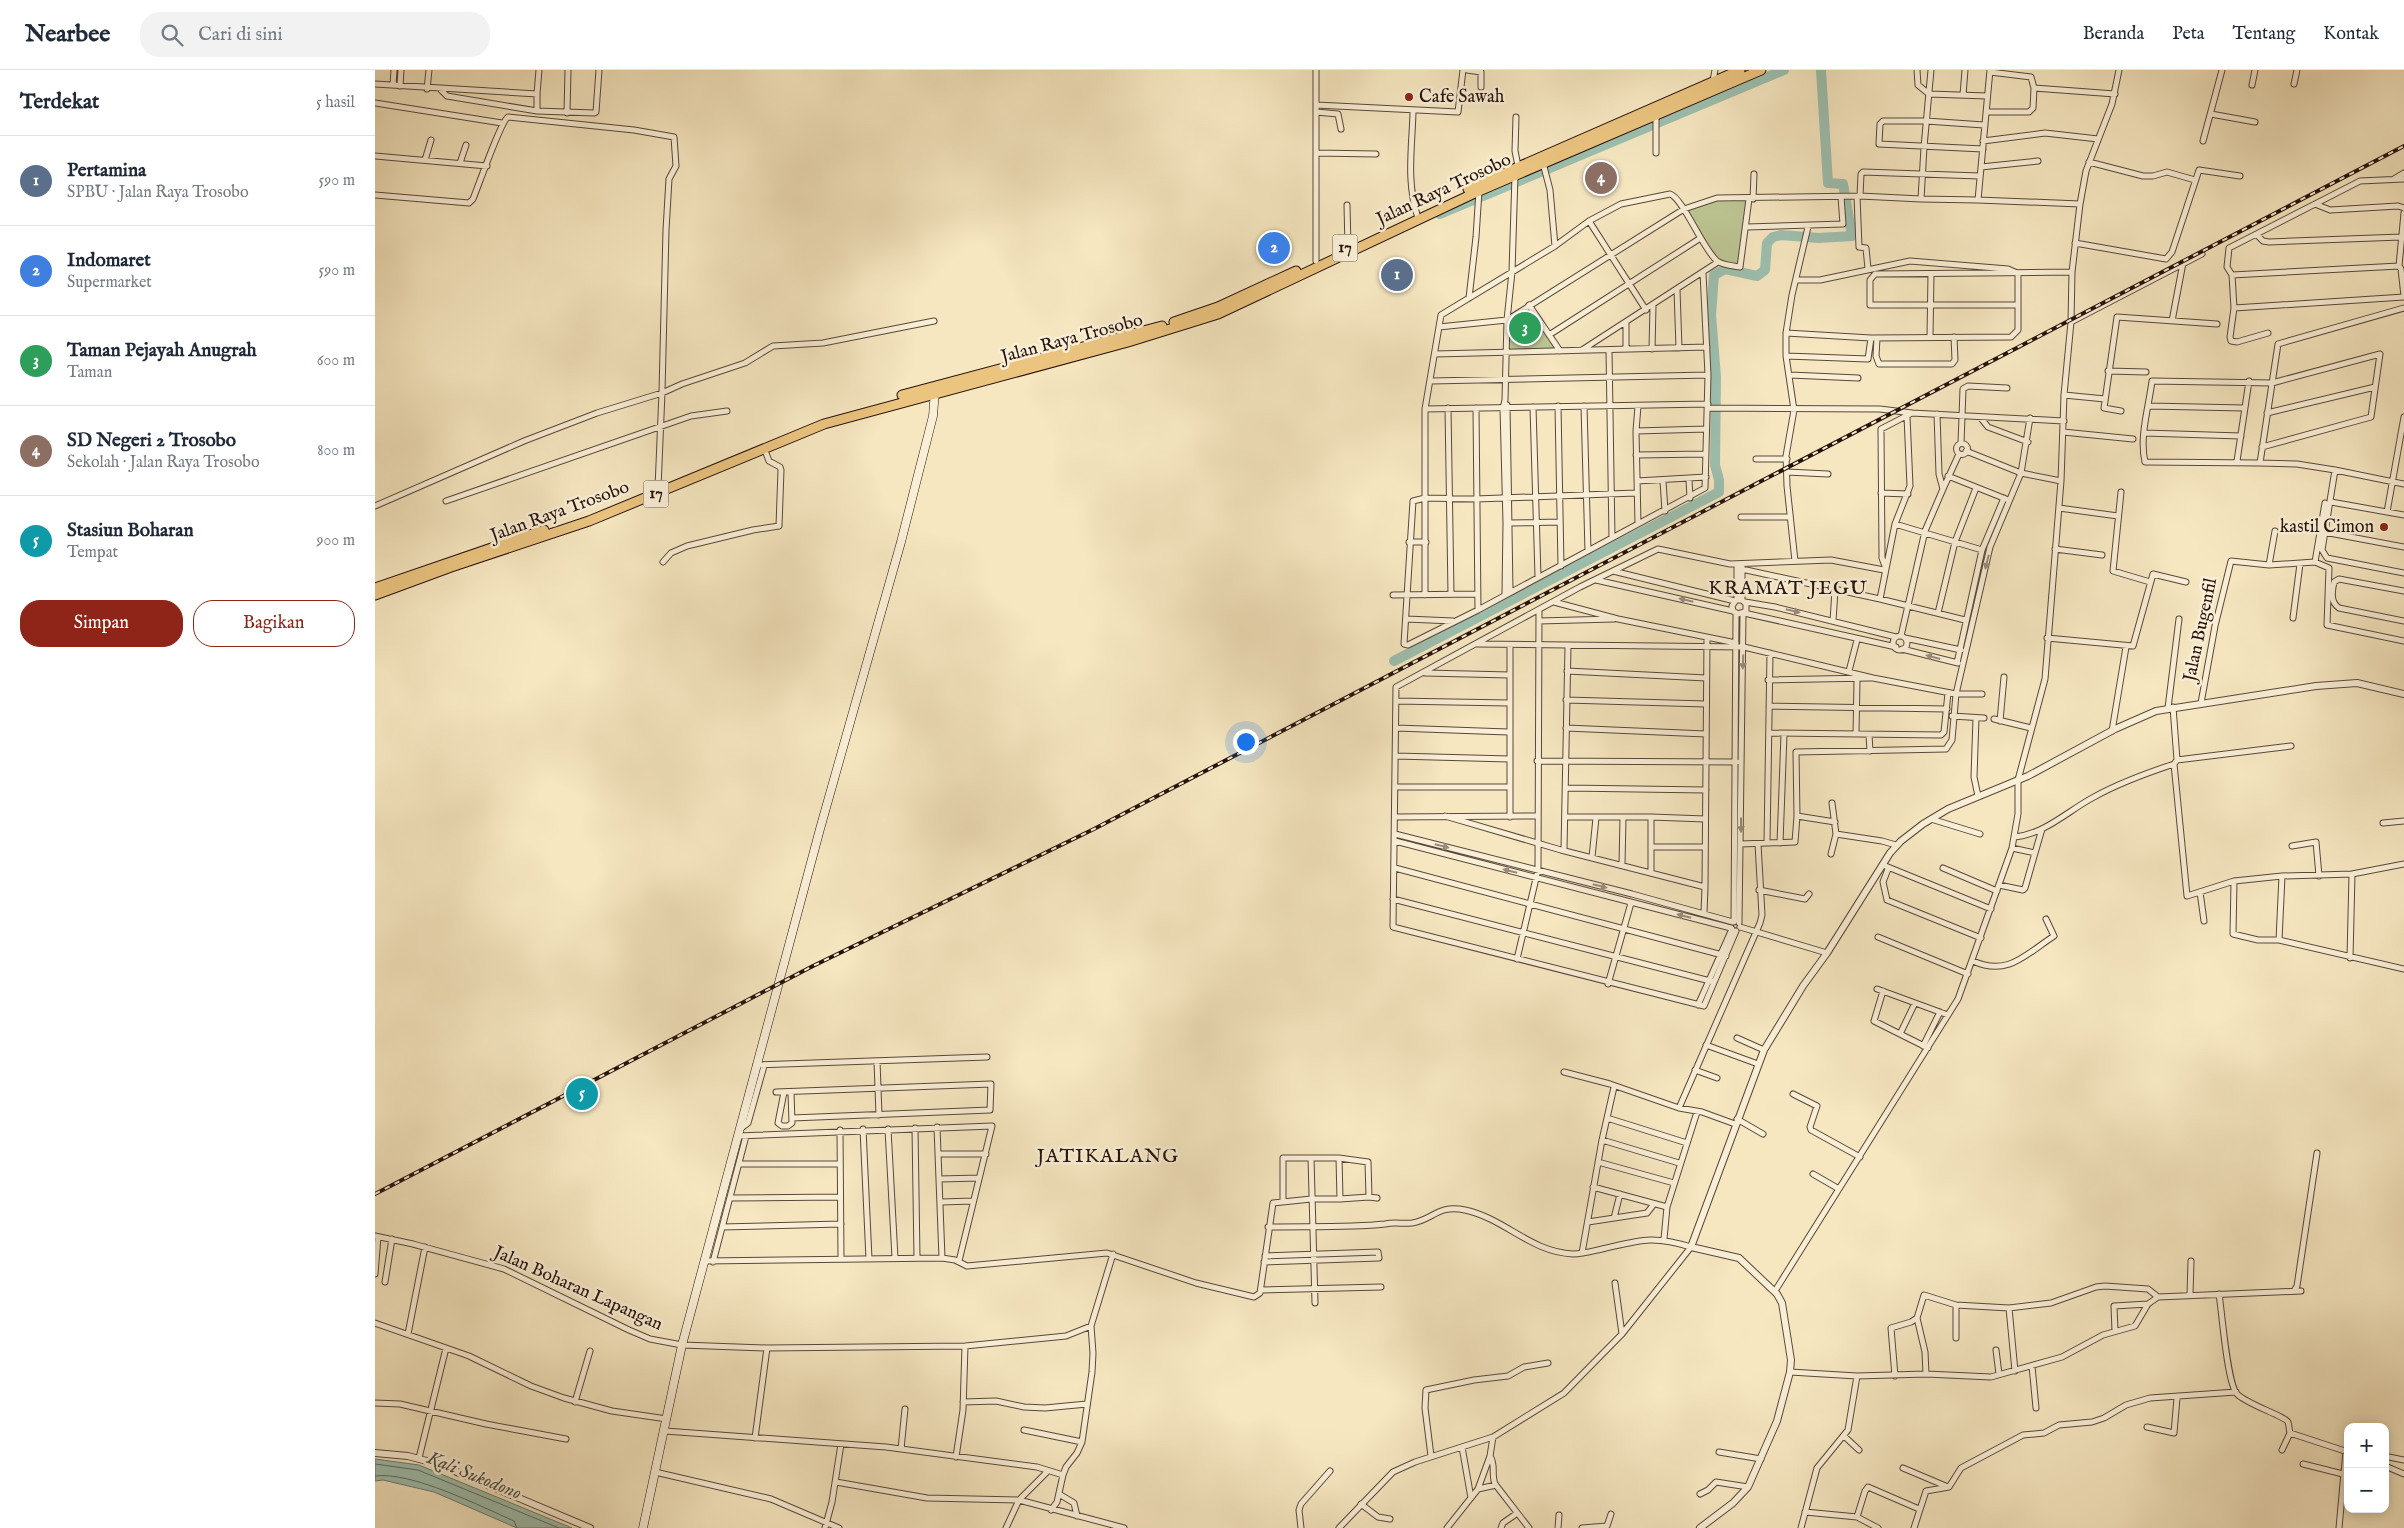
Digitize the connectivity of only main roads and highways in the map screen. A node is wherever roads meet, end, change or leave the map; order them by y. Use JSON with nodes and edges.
{"nodes":[{"id":1,"x":1740,"y":70,"type":"edge"},
{"id":2,"x":1761,"y":70,"type":"edge"},
{"id":3,"x":1656,"y":116,"type":"junction"},
{"id":4,"x":1516,"y":174,"type":"junction"},
{"id":5,"x":1417,"y":216,"type":"junction"},
{"id":6,"x":935,"y":392,"type":"junction"},
{"id":7,"x":655,"y":491,"type":"junction"},
{"id":8,"x":375,"y":588,"type":"edge"},
{"id":9,"x":375,"y":595,"type":"edge"},
{"id":10,"x":643,"y":1528,"type":"edge"}],
"edges":[{"from":1,"to":3,"type":"highway","name":"Jalan Raya Trosobo","number":"17"},
{"from":2,"to":3,"type":"highway","name":"Jalan Raya Trosobo","number":"17"},
{"from":3,"to":4,"type":"highway","name":"Jalan Raya Trosobo","number":"17"},
{"from":3,"to":4,"type":"highway","name":"Jalan Raya Trosobo","number":"17"},
{"from":4,"to":5,"type":"highway","name":"Jalan Raya Trosobo","number":"17"},
{"from":4,"to":5,"type":"highway","name":"Jalan Raya Trosobo","number":"17"},
{"from":5,"to":6,"type":"highway","name":"Jalan Raya Trosobo","number":"17"},
{"from":5,"to":6,"type":"highway","name":"Jalan Raya Trosobo","number":"17"},
{"from":6,"to":7,"type":"highway","name":"Jalan Raya Trosobo","number":"17"},
{"from":6,"to":7,"type":"highway","name":"Jalan Raya Trosobo","number":"17"},
{"from":6,"to":10,"type":"main road"},
{"from":7,"to":8,"type":"highway","name":"Jalan Raya Trosobo","number":"17"},
{"from":7,"to":9,"type":"highway","name":"Jalan Raya Trosobo","number":"17"}]}
